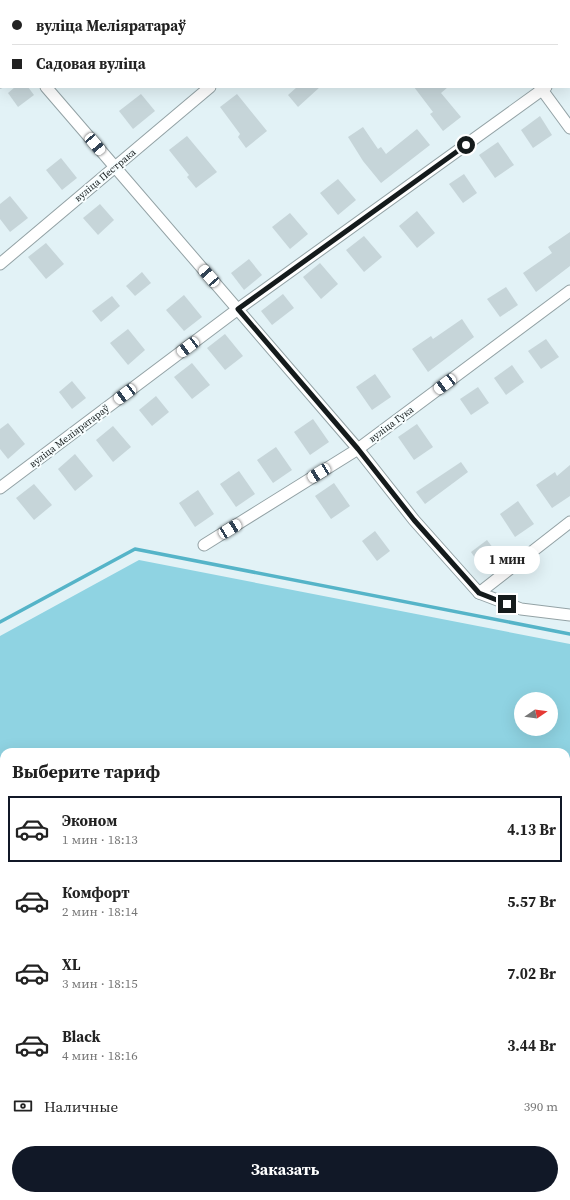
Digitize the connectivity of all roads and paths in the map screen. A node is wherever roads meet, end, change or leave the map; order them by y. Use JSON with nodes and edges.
{"nodes":[{"id":1,"x":47,"y":88,"type":"edge"},
{"id":2,"x":209,"y":88,"type":"edge"},
{"id":3,"x":543,"y":88,"type":"edge"},
{"id":4,"x":570,"y":128,"type":"edge"},
{"id":5,"x":114,"y":167,"type":"junction"},
{"id":6,"x":0,"y":264,"type":"edge"},
{"id":7,"x":570,"y":291,"type":"edge"},
{"id":8,"x":238,"y":309,"type":"junction"},
{"id":9,"x":358,"y":449,"type":"junction"},
{"id":10,"x":0,"y":488,"type":"edge"},
{"id":11,"x":570,"y":522,"type":"edge"},
{"id":12,"x":204,"y":545,"type":"dead end"},
{"id":13,"x":479,"y":593,"type":"junction"},
{"id":14,"x":570,"y":615,"type":"edge"}],
"edges":[{"from":1,"to":5,"type":"street"},
{"from":2,"to":5,"type":"street","name":"вуліца Пестрака"},
{"from":3,"to":4,"type":"street"},
{"from":3,"to":8,"type":"street","name":"вуліца Меліяратараў"},
{"from":5,"to":6,"type":"street","name":"вуліца Пестрака"},
{"from":5,"to":8,"type":"street"},
{"from":7,"to":9,"type":"street","name":"вуліца Гука"},
{"from":8,"to":9,"type":"street"},
{"from":8,"to":10,"type":"street","name":"вуліца Меліяратараў"},
{"from":9,"to":12,"type":"street","name":"вуліца Гука"},
{"from":9,"to":13,"type":"street"},
{"from":11,"to":13,"type":"street"},
{"from":13,"to":14,"type":"street"}]}
